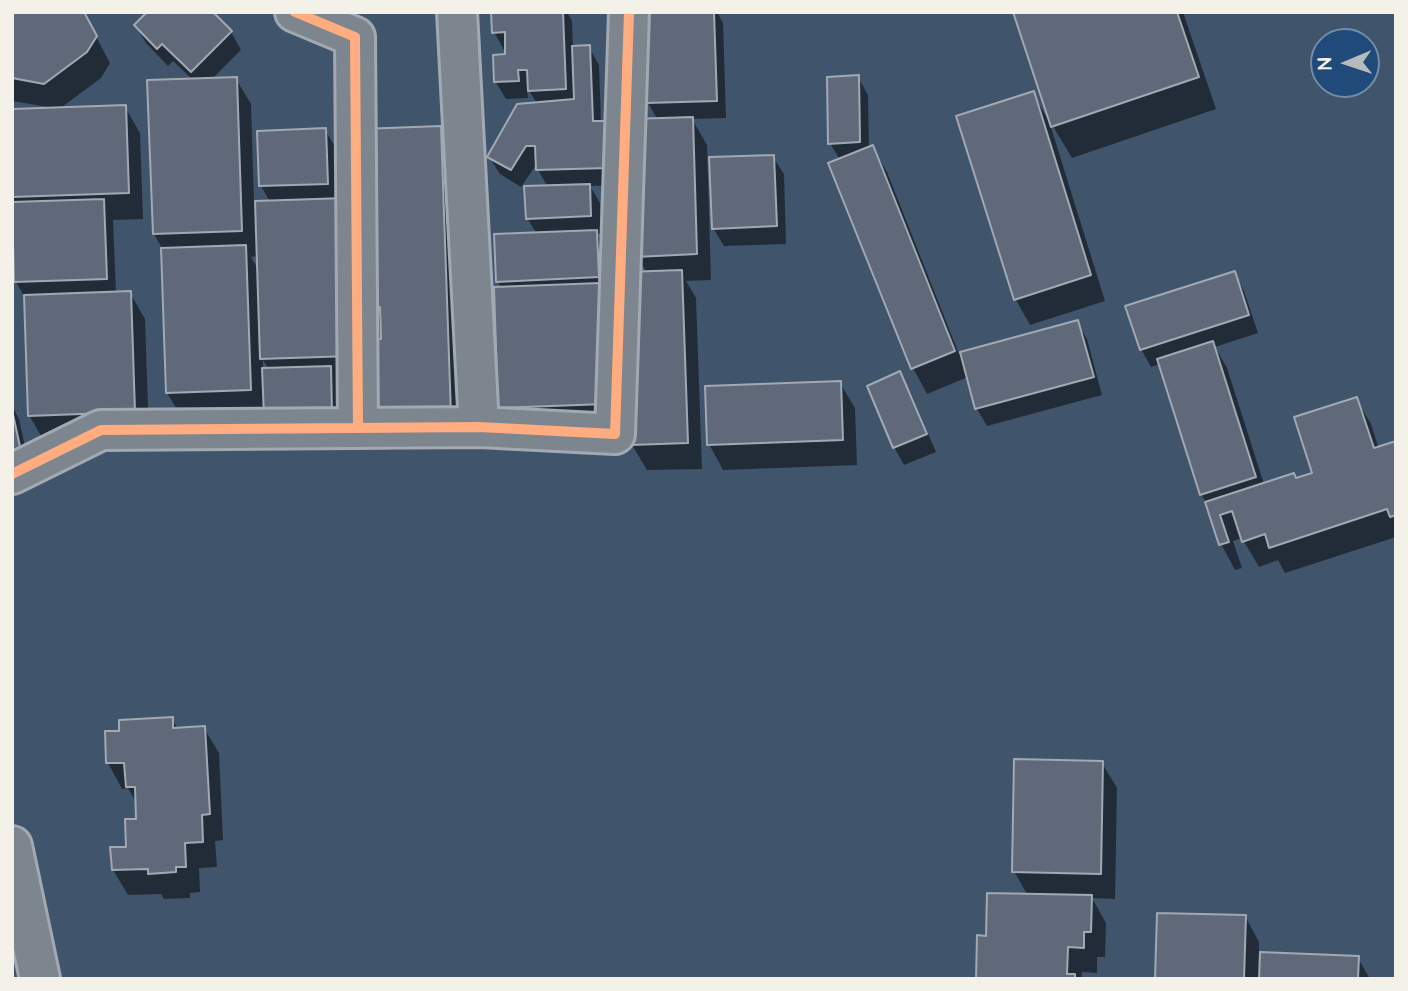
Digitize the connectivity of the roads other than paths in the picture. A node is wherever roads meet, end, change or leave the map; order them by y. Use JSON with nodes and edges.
{"nodes":[{"id":1,"x":295,"y":12,"type":"edge"},
{"id":2,"x":457,"y":12,"type":"edge"},
{"id":3,"x":629,"y":12,"type":"edge"},
{"id":4,"x":479,"y":426,"type":"junction"},
{"id":5,"x":358,"y":428,"type":"junction"},
{"id":6,"x":12,"y":474,"type":"edge"},
{"id":7,"x":12,"y":846,"type":"edge"},
{"id":8,"x":40,"y":979,"type":"edge"}],
"edges":[{"from":1,"to":5,"type":"main road"},
{"from":2,"to":4,"type":"main road"},
{"from":3,"to":4,"type":"main road"},
{"from":4,"to":5,"type":"main road"},
{"from":5,"to":6,"type":"main road"},
{"from":7,"to":8,"type":"main road"}]}
